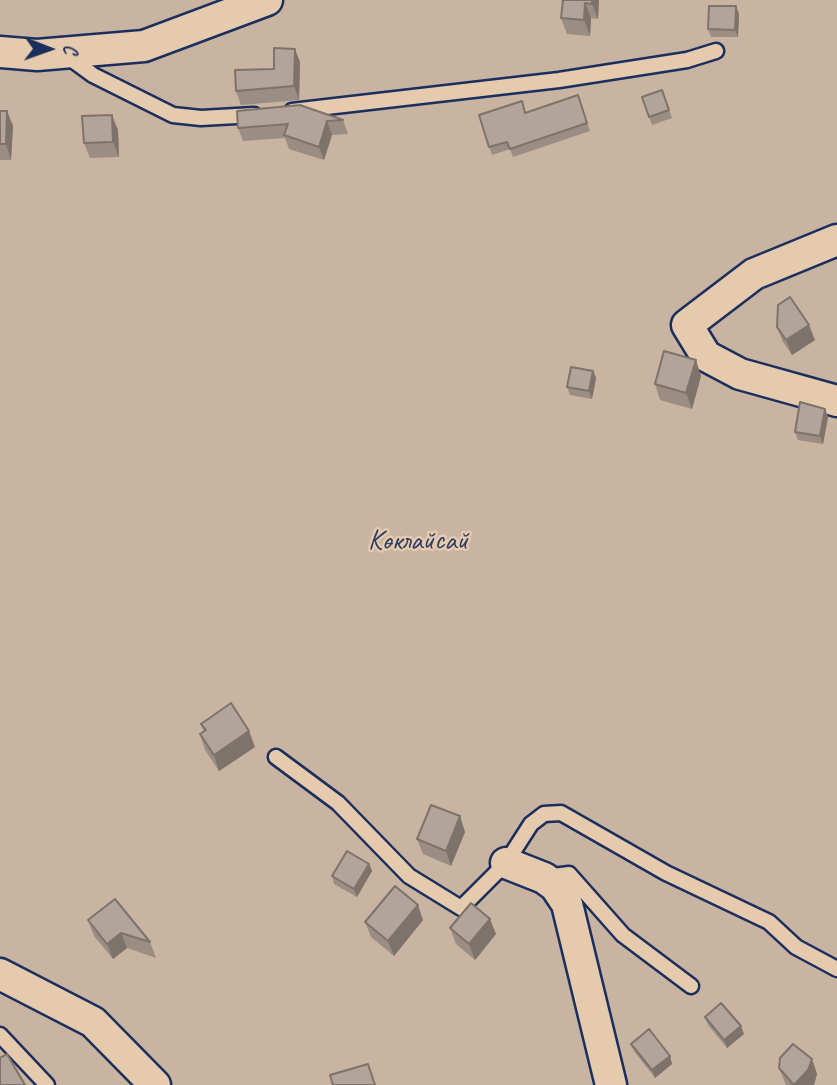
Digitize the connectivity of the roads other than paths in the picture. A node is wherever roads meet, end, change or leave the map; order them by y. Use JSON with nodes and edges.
{"nodes":[{"id":1,"x":267,"y":0,"type":"edge"},
{"id":2,"x":716,"y":51,"type":"dead end"},
{"id":3,"x":0,"y":52,"type":"edge"},
{"id":4,"x":63,"y":53,"type":"junction"},
{"id":5,"x":837,"y":240,"type":"edge"},
{"id":6,"x":837,"y":401,"type":"edge"},
{"id":7,"x":276,"y":757,"type":"dead end"},
{"id":8,"x":506,"y":863,"type":"junction"},
{"id":9,"x":544,"y":878,"type":"junction"},
{"id":10,"x":837,"y":969,"type":"edge"},
{"id":11,"x":0,"y":974,"type":"edge"},
{"id":12,"x":691,"y":986,"type":"dead end"},
{"id":13,"x":0,"y":1035,"type":"edge"},
{"id":14,"x":47,"y":1085,"type":"edge"},
{"id":15,"x":155,"y":1085,"type":"edge"},
{"id":16,"x":611,"y":1085,"type":"edge"}],
"edges":[{"from":1,"to":4,"type":"street"},
{"from":2,"to":4,"type":"lane"},
{"from":3,"to":4,"type":"street"},
{"from":5,"to":6,"type":"street"},
{"from":7,"to":8,"type":"lane"},
{"from":8,"to":9,"type":"street"},
{"from":8,"to":10,"type":"lane"},
{"from":9,"to":12,"type":"lane"},
{"from":9,"to":16,"type":"street"},
{"from":11,"to":15,"type":"street"},
{"from":13,"to":14,"type":"lane"}]}
